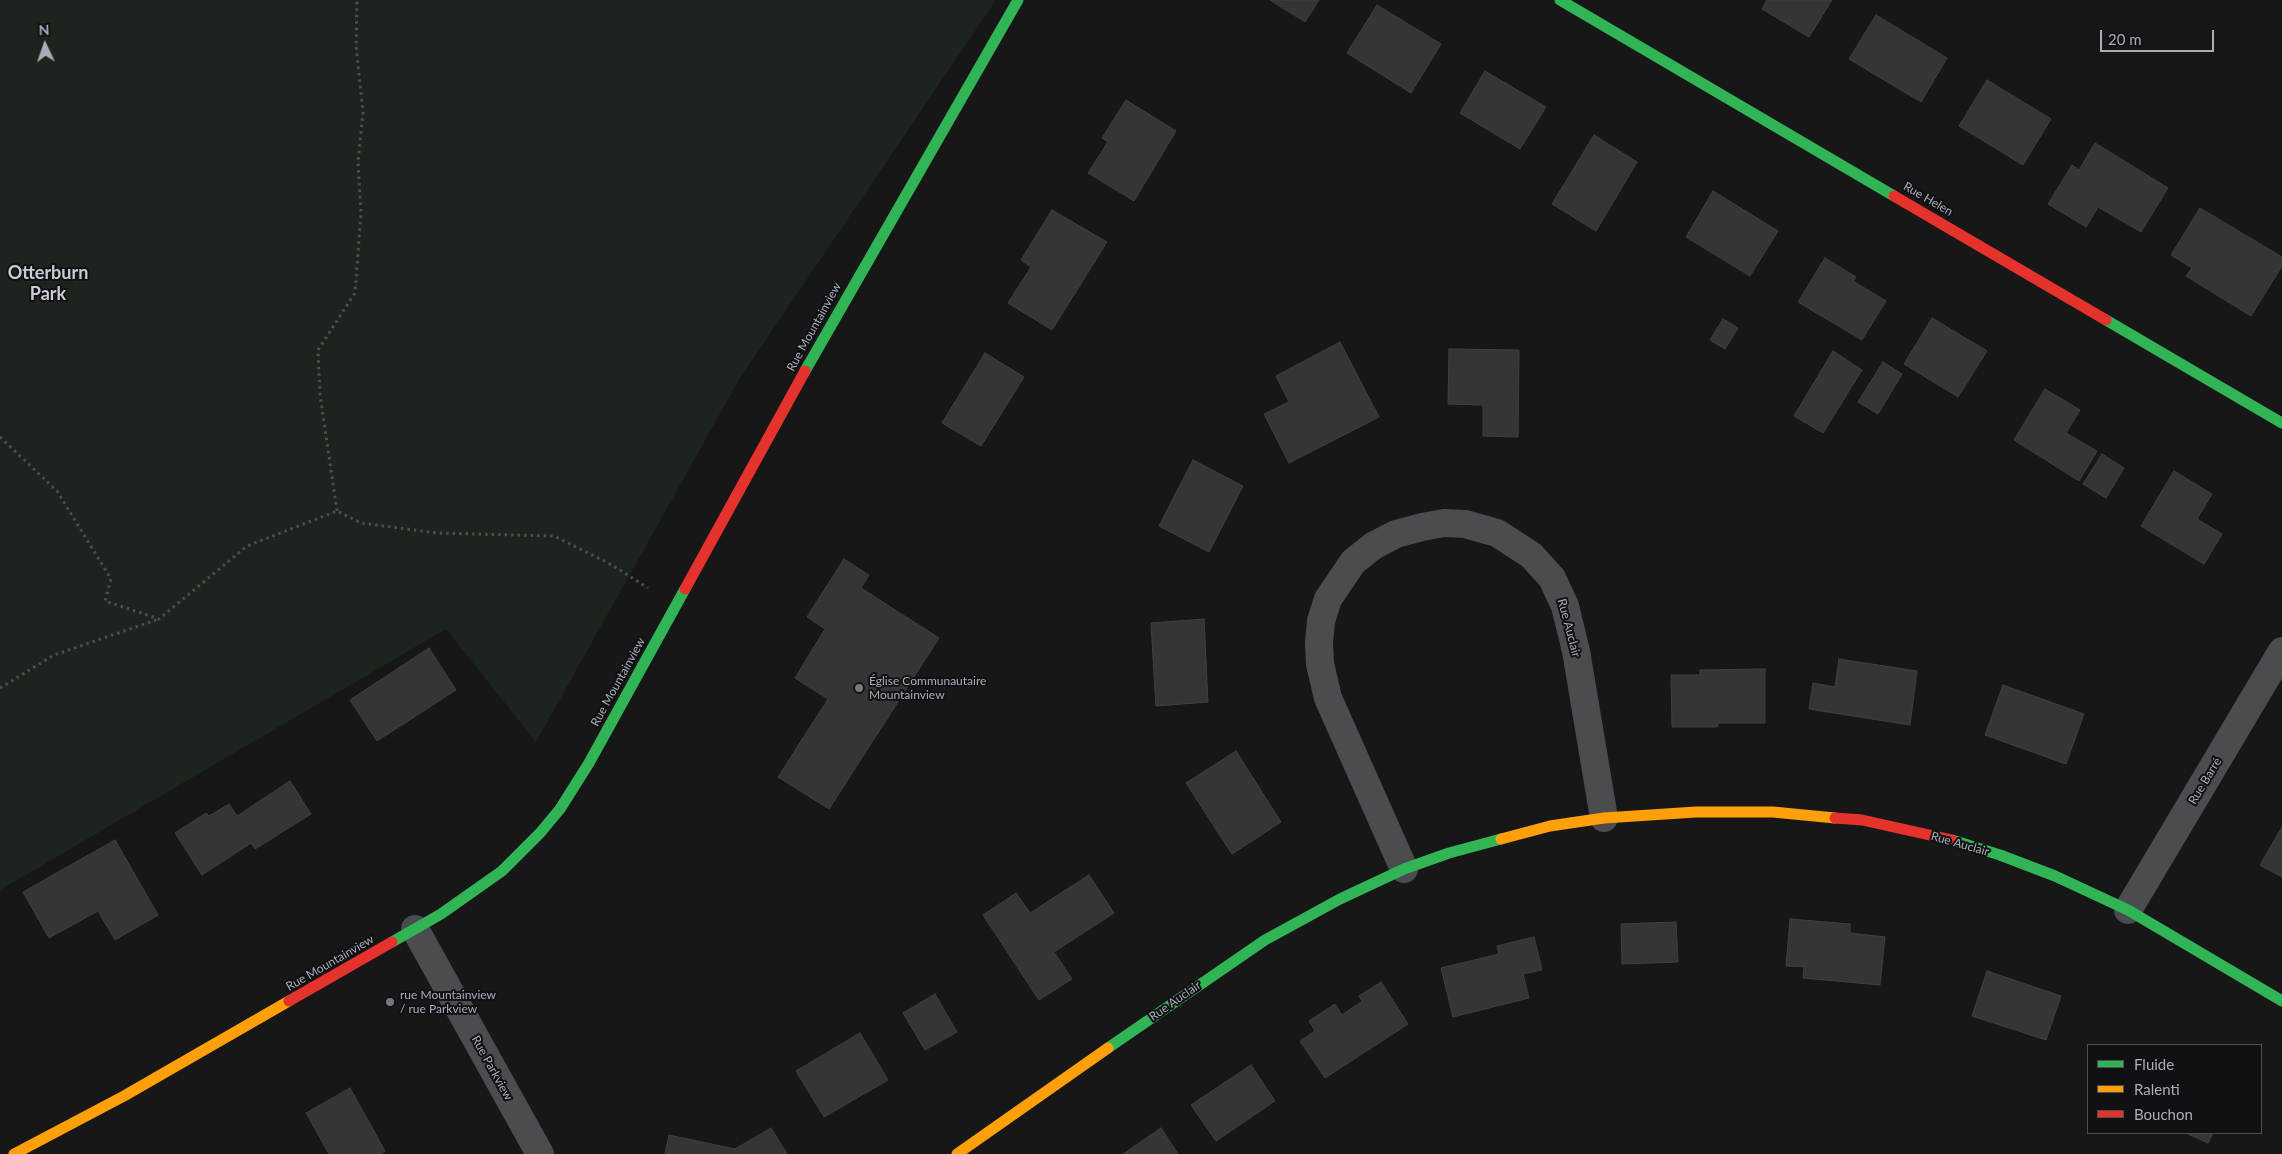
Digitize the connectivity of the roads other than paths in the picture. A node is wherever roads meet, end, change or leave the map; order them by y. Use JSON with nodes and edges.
{"nodes":[{"id":1,"x":1018,"y":0,"type":"edge"},
{"id":2,"x":1560,"y":0,"type":"edge"},
{"id":3,"x":2282,"y":422,"type":"edge"},
{"id":4,"x":2282,"y":651,"type":"edge"},
{"id":5,"x":1604,"y":818,"type":"junction"},
{"id":6,"x":1404,"y":869,"type":"junction"},
{"id":7,"x":2128,"y":910,"type":"junction"},
{"id":8,"x":415,"y":929,"type":"junction"},
{"id":9,"x":2282,"y":1001,"type":"edge"},
{"id":10,"x":19,"y":1153,"type":"edge"},
{"id":11,"x":540,"y":1154,"type":"edge"},
{"id":12,"x":958,"y":1154,"type":"edge"}],
"edges":[{"from":1,"to":8,"type":"street","name":"Rue Mountainview"},
{"from":2,"to":3,"type":"street","name":"Rue Helen"},
{"from":4,"to":7,"type":"street","name":"Rue Barré"},
{"from":5,"to":6,"type":"street","name":"Rue Auclair"},
{"from":5,"to":6,"type":"street","name":"Rue Auclair"},
{"from":5,"to":7,"type":"street","name":"Rue Auclair"},
{"from":6,"to":12,"type":"street","name":"Rue Auclair"},
{"from":7,"to":9,"type":"street","name":"Rue Auclair"},
{"from":8,"to":10,"type":"street","name":"Rue Mountainview"},
{"from":8,"to":11,"type":"street","name":"Rue Parkview"}]}
